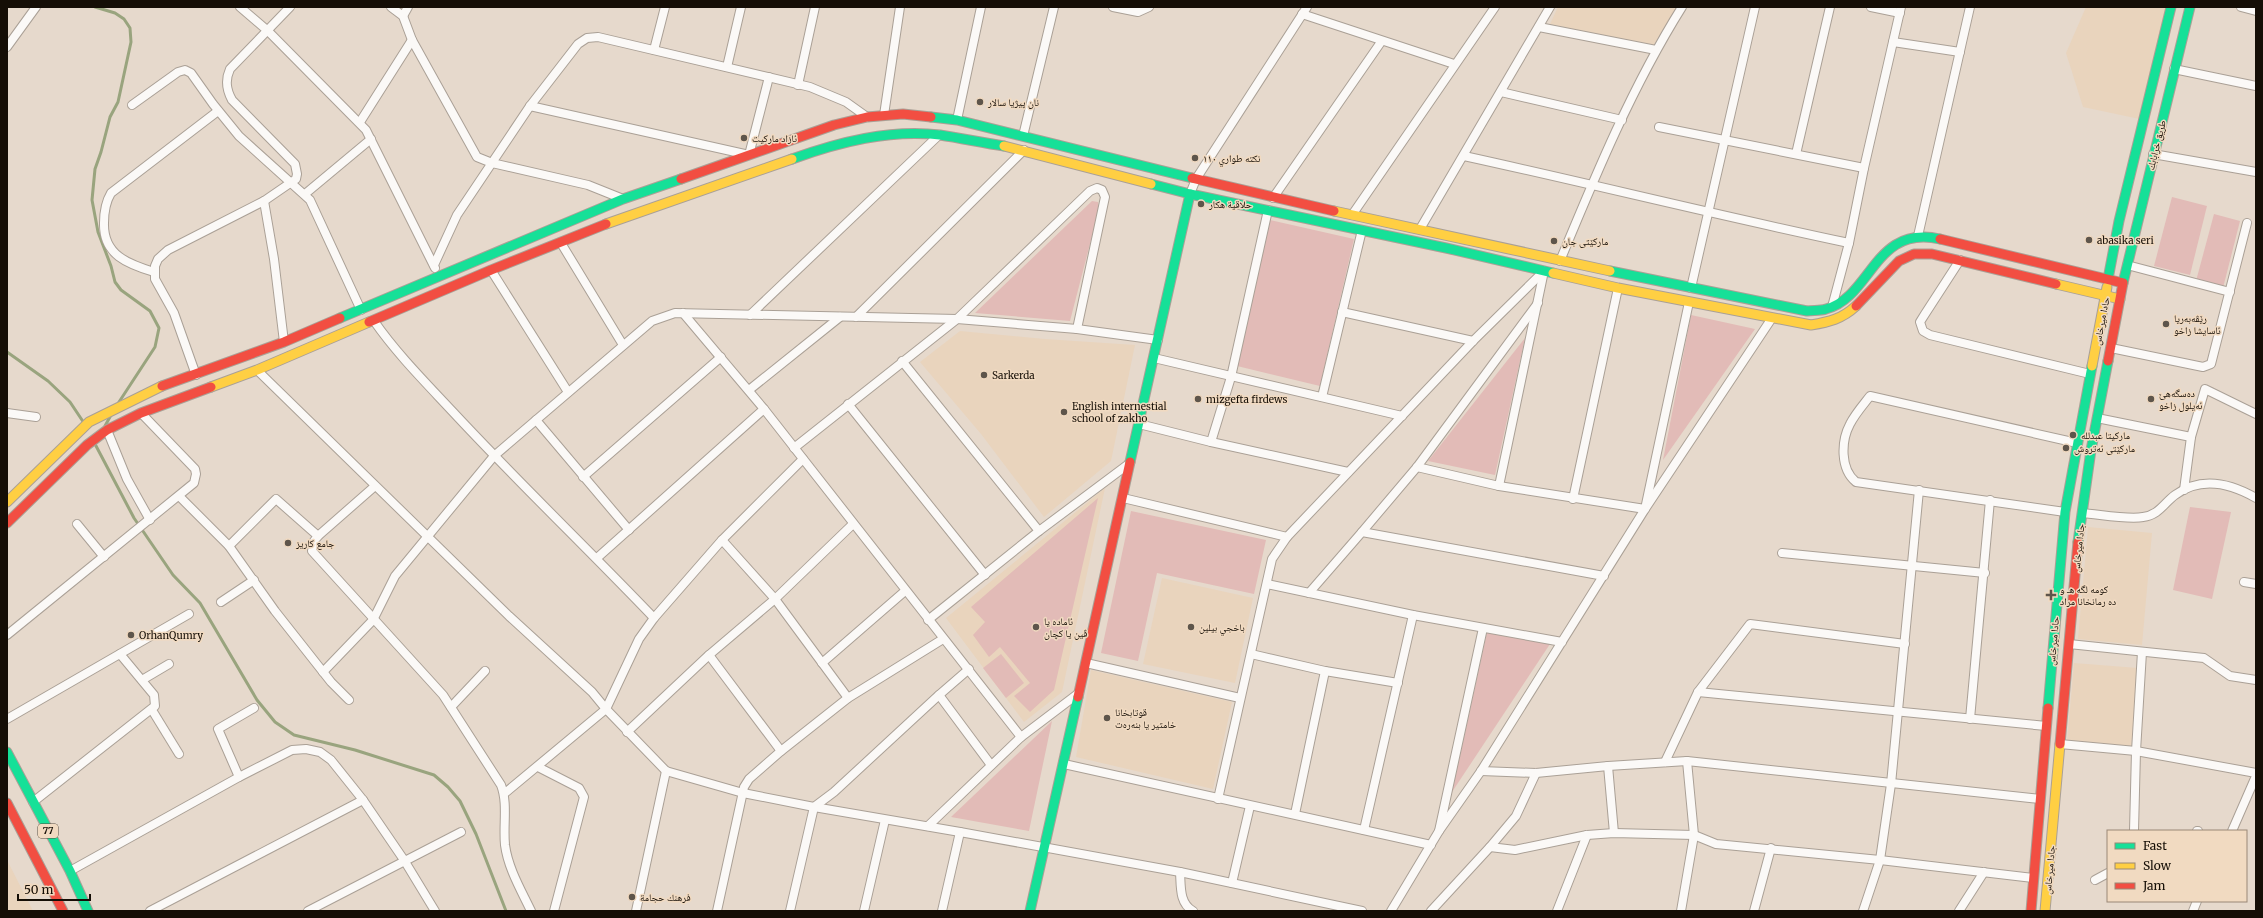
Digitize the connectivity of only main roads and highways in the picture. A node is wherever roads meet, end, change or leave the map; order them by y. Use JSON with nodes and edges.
{"nodes":[{"id":1,"x":2171,"y":7,"type":"edge"},
{"id":2,"x":2190,"y":7,"type":"edge"},
{"id":3,"x":1190,"y":194,"type":"junction"},
{"id":4,"x":584,"y":215,"type":"junction"},
{"id":5,"x":592,"y":230,"type":"junction"},
{"id":6,"x":1597,"y":269,"type":"junction"},
{"id":7,"x":1616,"y":273,"type":"junction"},
{"id":8,"x":2108,"y":279,"type":"junction"},
{"id":9,"x":1592,"y":282,"type":"junction"},
{"id":10,"x":2122,"y":283,"type":"junction"},
{"id":11,"x":1614,"y":287,"type":"junction"},
{"id":12,"x":2106,"y":295,"type":"junction"},
{"id":13,"x":2120,"y":299,"type":"junction"},
{"id":14,"x":158,"y":388,"type":"junction"},
{"id":15,"x":167,"y":402,"type":"junction"},
{"id":16,"x":7,"y":501,"type":"edge"},
{"id":17,"x":7,"y":522,"type":"edge"},
{"id":18,"x":7,"y":752,"type":"edge"},
{"id":19,"x":7,"y":803,"type":"edge"},
{"id":20,"x":63,"y":911,"type":"edge"},
{"id":21,"x":88,"y":911,"type":"edge"},
{"id":22,"x":1030,"y":911,"type":"edge"},
{"id":23,"x":2031,"y":911,"type":"edge"},
{"id":24,"x":2045,"y":911,"type":"edge"}],
"edges":[{"from":1,"to":8,"type":"main road","name":"حادا ميرخاس"},
{"from":2,"to":10,"type":"main road","name":"طريق خرابابك"},
{"from":3,"to":5,"type":"main road"},
{"from":3,"to":9,"type":"main road"},
{"from":3,"to":22,"type":"main road"},
{"from":4,"to":5,"type":"main road"},
{"from":4,"to":6,"type":"main road"},
{"from":4,"to":14,"type":"main road"},
{"from":5,"to":15,"type":"main road"},
{"from":6,"to":7,"type":"main road"},
{"from":6,"to":9,"type":"main road"},
{"from":7,"to":8,"type":"main road"},
{"from":7,"to":11,"type":"main road"},
{"from":8,"to":10,"type":"main road"},
{"from":8,"to":12,"type":"main road","name":"حادا ميرخاس"},
{"from":9,"to":11,"type":"main road"},
{"from":10,"to":13,"type":"main road","name":"جادا ميرخاس"},
{"from":11,"to":12,"type":"main road"},
{"from":12,"to":13,"type":"main road"},
{"from":12,"to":23,"type":"main road","name":"حادا ميرخاس"},
{"from":13,"to":24,"type":"main road","name":"جادا ميرخاس"},
{"from":14,"to":15,"type":"main road"},
{"from":14,"to":16,"type":"main road"},
{"from":15,"to":17,"type":"main road"},
{"from":18,"to":21,"type":"main road","number":"77"},
{"from":19,"to":20,"type":"main road","number":"77"}]}
